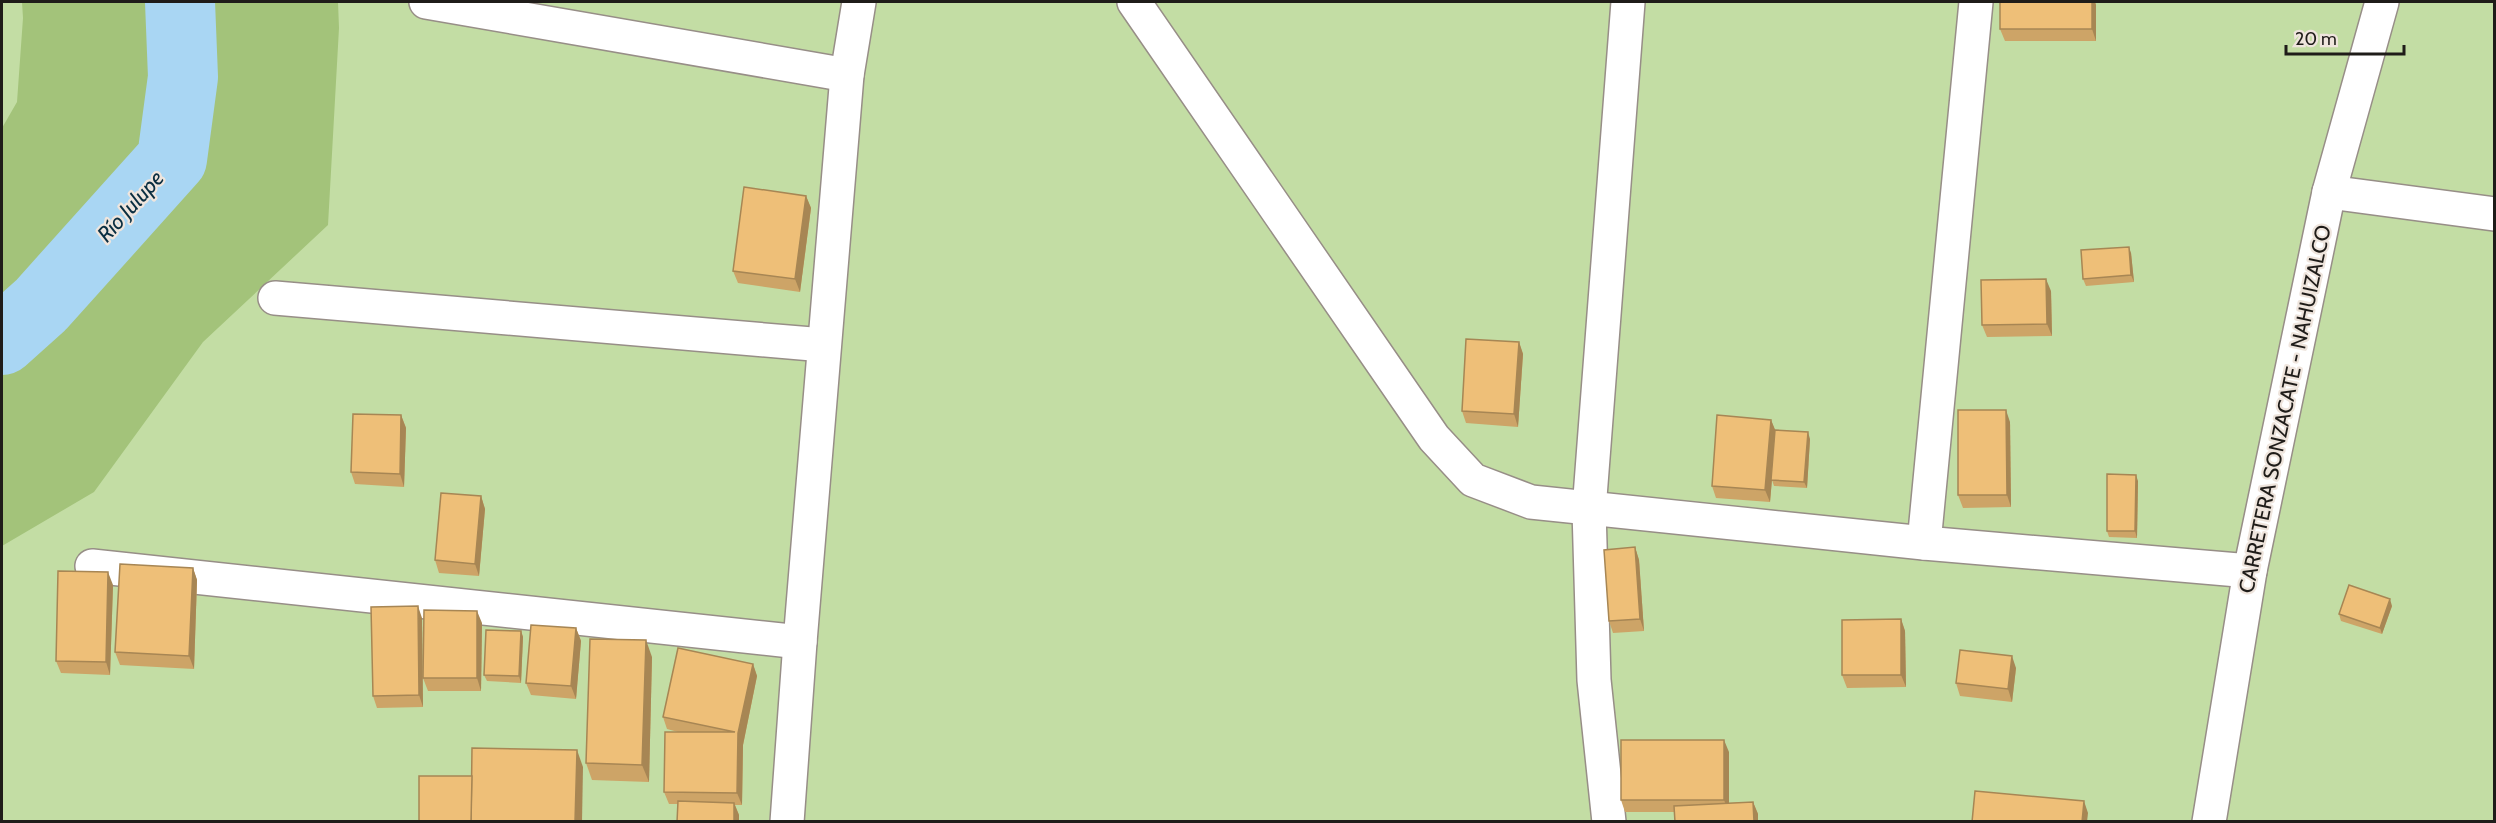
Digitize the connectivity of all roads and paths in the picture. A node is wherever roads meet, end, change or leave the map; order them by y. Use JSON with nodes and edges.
{"nodes":[{"id":1,"x":426,"y":2,"type":"edge"},
{"id":2,"x":859,"y":2,"type":"edge"},
{"id":3,"x":1134,"y":2,"type":"edge"},
{"id":4,"x":1628,"y":2,"type":"edge"},
{"id":5,"x":1976,"y":2,"type":"edge"},
{"id":6,"x":2382,"y":2,"type":"edge"},
{"id":7,"x":847,"y":75,"type":"junction"},
{"id":8,"x":2329,"y":192,"type":"junction"},
{"id":9,"x":2494,"y":214,"type":"edge"},
{"id":10,"x":275,"y":298,"type":"dead end"},
{"id":11,"x":824,"y":345,"type":"junction"},
{"id":12,"x":1589,"y":510,"type":"junction"},
{"id":13,"x":1924,"y":543,"type":"junction"},
{"id":14,"x":92,"y":566,"type":"dead end"},
{"id":15,"x":2250,"y":571,"type":"junction"},
{"id":16,"x":800,"y":642,"type":"junction"},
{"id":17,"x":787,"y":822,"type":"edge"},
{"id":18,"x":1609,"y":822,"type":"edge"},
{"id":19,"x":2209,"y":822,"type":"edge"}],
"edges":[{"from":1,"to":7,"type":"street"},
{"from":2,"to":7,"type":"street"},
{"from":3,"to":12,"type":"street"},
{"from":4,"to":12,"type":"street"},
{"from":5,"to":13,"type":"street"},
{"from":6,"to":8,"type":"street","name":"CARRETERA SONZACATE - NAHUIZALCO"},
{"from":7,"to":11,"type":"street"},
{"from":8,"to":9,"type":"street"},
{"from":8,"to":15,"type":"street","name":"CARRETERA SONZACATE - NAHUIZALCO"},
{"from":10,"to":11,"type":"street"},
{"from":11,"to":16,"type":"street"},
{"from":12,"to":13,"type":"street"},
{"from":12,"to":18,"type":"street"},
{"from":13,"to":15,"type":"street"},
{"from":14,"to":16,"type":"street"},
{"from":15,"to":19,"type":"street","name":"CARRETERA SONZACATE - NAHUIZALCO"},
{"from":16,"to":17,"type":"street"}]}
